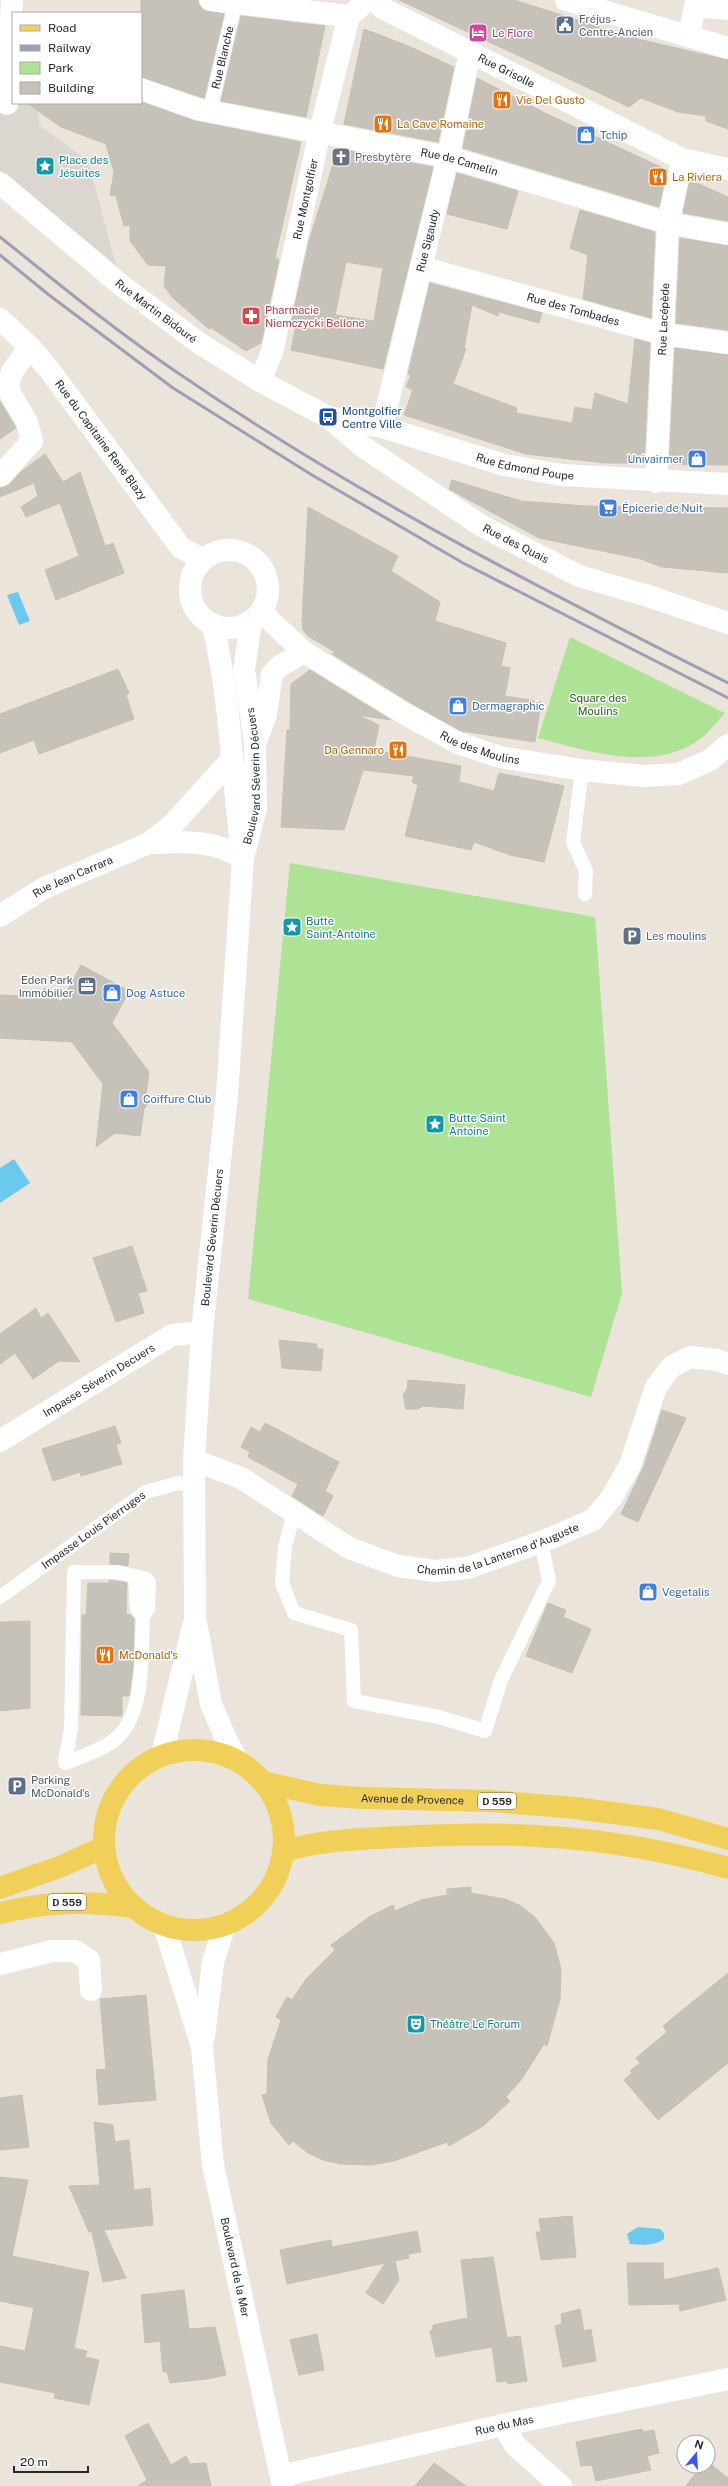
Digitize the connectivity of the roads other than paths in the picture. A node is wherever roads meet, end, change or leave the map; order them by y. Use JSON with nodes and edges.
{"nodes":[{"id":1,"x":12,"y":0,"type":"edge"},
{"id":2,"x":210,"y":0,"type":"edge"},
{"id":3,"x":566,"y":0,"type":"edge"},
{"id":4,"x":376,"y":1,"type":"edge"},
{"id":5,"x":696,"y":3,"type":"edge"},
{"id":6,"x":235,"y":4,"type":"junction"},
{"id":7,"x":728,"y":9,"type":"edge"},
{"id":8,"x":349,"y":16,"type":"junction"},
{"id":9,"x":689,"y":36,"type":"junction"},
{"id":10,"x":728,"y":48,"type":"edge"},
{"id":11,"x":470,"y":52,"type":"junction"},
{"id":12,"x":11,"y":70,"type":"edge"},
{"id":13,"x":142,"y":89,"type":"edge"},
{"id":14,"x":7,"y":104,"type":"dead end"},
{"id":15,"x":210,"y":111,"type":"junction"},
{"id":16,"x":320,"y":131,"type":"junction"},
{"id":17,"x":448,"y":157,"type":"junction"},
{"id":18,"x":682,"y":159,"type":"junction"},
{"id":19,"x":728,"y":169,"type":"edge"},
{"id":20,"x":0,"y":183,"type":"edge"},
{"id":21,"x":668,"y":223,"type":"junction"},
{"id":22,"x":728,"y":234,"type":"edge"},
{"id":23,"x":421,"y":267,"type":"junction"},
{"id":24,"x":0,"y":319,"type":"edge"},
{"id":25,"x":663,"y":334,"type":"junction"},
{"id":26,"x":728,"y":343,"type":"edge"},
{"id":27,"x":30,"y":346,"type":"junction"},
{"id":28,"x":260,"y":381,"type":"junction"},
{"id":29,"x":328,"y":417,"type":"junction"},
{"id":30,"x":382,"y":428,"type":"junction"},
{"id":31,"x":0,"y":476,"type":"edge"},
{"id":32,"x":656,"y":482,"type":"junction"},
{"id":33,"x":728,"y":484,"type":"edge"},
{"id":34,"x":203,"y":559,"type":"junction"},
{"id":35,"x":256,"y":617,"type":"junction"},
{"id":36,"x":728,"y":623,"type":"edge"},
{"id":37,"x":213,"y":625,"type":"junction"},
{"id":38,"x":304,"y":652,"type":"junction"},
{"id":39,"x":255,"y":742,"type":"junction"},
{"id":40,"x":728,"y":745,"type":"edge"},
{"id":41,"x":232,"y":759,"type":"junction"},
{"id":42,"x":582,"y":770,"type":"junction"},
{"id":43,"x":149,"y":843,"type":"junction"},
{"id":44,"x":243,"y":858,"type":"junction"},
{"id":45,"x":585,"y":894,"type":"dead end"},
{"id":46,"x":0,"y":916,"type":"edge"},
{"id":47,"x":202,"y":1332,"type":"junction"},
{"id":48,"x":722,"y":1362,"type":"edge"},
{"id":49,"x":0,"y":1442,"type":"edge"},
{"id":50,"x":194,"y":1460,"type":"junction"},
{"id":51,"x":194,"y":1486,"type":"junction"},
{"id":52,"x":294,"y":1513,"type":"junction"},
{"id":53,"x":541,"y":1542,"type":"junction"},
{"id":54,"x":0,"y":1597,"type":"edge"},
{"id":55,"x":143,"y":1617,"type":"joint"},
{"id":56,"x":195,"y":1617,"type":"junction"},
{"id":57,"x":162,"y":1755,"type":"junction"},
{"id":58,"x":238,"y":1761,"type":"junction"},
{"id":59,"x":263,"y":1782,"type":"junction"},
{"id":60,"x":728,"y":1839,"type":"edge"},
{"id":61,"x":104,"y":1847,"type":"junction"},
{"id":62,"x":284,"y":1851,"type":"junction"},
{"id":63,"x":728,"y":1868,"type":"edge"},
{"id":64,"x":0,"y":1888,"type":"edge"},
{"id":65,"x":134,"y":1907,"type":"junction"},
{"id":66,"x":0,"y":1913,"type":"edge"},
{"id":67,"x":226,"y":1924,"type":"junction"},
{"id":68,"x":164,"y":1925,"type":"junction"},
{"id":69,"x":0,"y":1964,"type":"edge"},
{"id":70,"x":91,"y":1990,"type":"dead end"},
{"id":71,"x":202,"y":2046,"type":"junction"},
{"id":72,"x":728,"y":2379,"type":"edge"},
{"id":73,"x":503,"y":2425,"type":"junction"},
{"id":74,"x":282,"y":2481,"type":"edge"},
{"id":75,"x":561,"y":2486,"type":"edge"}],
"edges":[{"from":1,"to":12,"type":"street"},
{"from":2,"to":6,"type":"street"},
{"from":3,"to":9,"type":"street"},
{"from":4,"to":8,"type":"street"},
{"from":4,"to":11,"type":"street","name":"Rue Grisolle"},
{"from":5,"to":7,"type":"street"},
{"from":5,"to":9,"type":"street"},
{"from":6,"to":8,"type":"street"},
{"from":6,"to":15,"type":"lane","name":"Rue Blanche"},
{"from":8,"to":16,"type":"street","name":"Rue Montgolfier"},
{"from":9,"to":10,"type":"street"},
{"from":11,"to":17,"type":"street","name":"Rue Sigaudy"},
{"from":11,"to":18,"type":"street","name":"Rue Grisolle"},
{"from":12,"to":14,"type":"street"},
{"from":13,"to":15,"type":"street","name":"Rue de Camelin"},
{"from":15,"to":16,"type":"street","name":"Rue de Camelin"},
{"from":16,"to":17,"type":"street","name":"Rue de Camelin"},
{"from":16,"to":28,"type":"street","name":"Rue Montgolfier"},
{"from":17,"to":21,"type":"street","name":"Rue de Camelin"},
{"from":17,"to":23,"type":"street","name":"Rue Sigaudy"},
{"from":18,"to":19,"type":"street","name":"Rue Grisolle"},
{"from":18,"to":21,"type":"street","name":"Rue Lacépède"},
{"from":20,"to":28,"type":"street","name":"Rue Martin Bidouré"},
{"from":21,"to":22,"type":"street","name":"Rue de Camelin"},
{"from":21,"to":25,"type":"street","name":"Rue Lacépède"},
{"from":23,"to":25,"type":"street","name":"Rue des Tombades"},
{"from":23,"to":30,"type":"street","name":"Rue Sigaudy"},
{"from":24,"to":27,"type":"street","name":"Rue du Capitaine René Blazy"},
{"from":25,"to":26,"type":"street","name":"Rue des Tombades"},
{"from":25,"to":32,"type":"street","name":"Rue Lacépède"},
{"from":27,"to":31,"type":"street"},
{"from":27,"to":34,"type":"street","name":"Rue du Capitaine René Blazy"},
{"from":28,"to":29,"type":"street","name":"Rue Martin Bidouré"},
{"from":29,"to":30,"type":"street","name":"Rue Edmond Poupe"},
{"from":29,"to":36,"type":"street","name":"Rue des Quais"},
{"from":30,"to":32,"type":"street","name":"Rue Edmond Poupe"},
{"from":32,"to":33,"type":"street","name":"Rue Edmond Poupe"},
{"from":34,"to":35,"type":"street"},
{"from":34,"to":37,"type":"street"},
{"from":35,"to":37,"type":"street"},
{"from":35,"to":38,"type":"street","name":"Rue des Moulins"},
{"from":35,"to":39,"type":"street","name":"Boulevard Séverin Décuers"},
{"from":37,"to":41,"type":"street","name":"Boulevard Séverin Décuers"},
{"from":38,"to":39,"type":"street"},
{"from":38,"to":42,"type":"street","name":"Rue des Moulins"},
{"from":39,"to":44,"type":"street","name":"Boulevard Séverin Décuers"},
{"from":40,"to":42,"type":"street","name":"Rue des Moulins"},
{"from":41,"to":43,"type":"street","name":"Rue Jean Carrara"},
{"from":41,"to":44,"type":"street","name":"Boulevard Séverin Décuers"},
{"from":42,"to":45,"type":"lane"},
{"from":43,"to":44,"type":"street","name":"Rue Jean Carrara"},
{"from":43,"to":46,"type":"street","name":"Rue Jean Carrara"},
{"from":44,"to":47,"type":"street","name":"Boulevard Séverin Décuers"},
{"from":47,"to":49,"type":"street","name":"Impasse Séverin Decuers"},
{"from":47,"to":50,"type":"street","name":"Boulevard Séverin Décuers"},
{"from":48,"to":53,"type":"street","name":"Chemin de la Lanterne d'Auguste"},
{"from":50,"to":51,"type":"street","name":"Boulevard Séverin Décuers"},
{"from":50,"to":52,"type":"street","name":"Chemin de la Lanterne d'Auguste"},
{"from":51,"to":54,"type":"lane","name":"Impasse Louis Pierruges"},
{"from":51,"to":56,"type":"street","name":"Boulevard Séverin Décuers"},
{"from":52,"to":53,"type":"street","name":"Chemin de la Lanterne d'Auguste"},
{"from":52,"to":53,"type":"lane"},
{"from":55,"to":55,"type":"lane"},
{"from":56,"to":57,"type":"street","name":"Boulevard Séverin Décuers"},
{"from":56,"to":58,"type":"street","name":"Boulevard Séverin Décuers"},
{"from":57,"to":58,"type":"main road"},
{"from":57,"to":61,"type":"main road"},
{"from":58,"to":59,"type":"main road"},
{"from":59,"to":60,"type":"main road","name":"Avenue de Provence","number":"D 559"},
{"from":59,"to":62,"type":"main road"},
{"from":61,"to":64,"type":"main road"},
{"from":61,"to":65,"type":"main road"},
{"from":62,"to":63,"type":"main road"},
{"from":62,"to":67,"type":"main road"},
{"from":65,"to":66,"type":"main road","number":"D 559"},
{"from":65,"to":68,"type":"main road"},
{"from":67,"to":68,"type":"main road"},
{"from":67,"to":71,"type":"street","name":"Boulevard de la Mer"},
{"from":68,"to":71,"type":"street","name":"Boulevard de la Mer"},
{"from":69,"to":70,"type":"street"},
{"from":71,"to":74,"type":"street","name":"Boulevard de la Mer"},
{"from":72,"to":73,"type":"street","name":"Rue du Mas"},
{"from":73,"to":74,"type":"street","name":"Rue du Mas"},
{"from":73,"to":75,"type":"street"}]}
